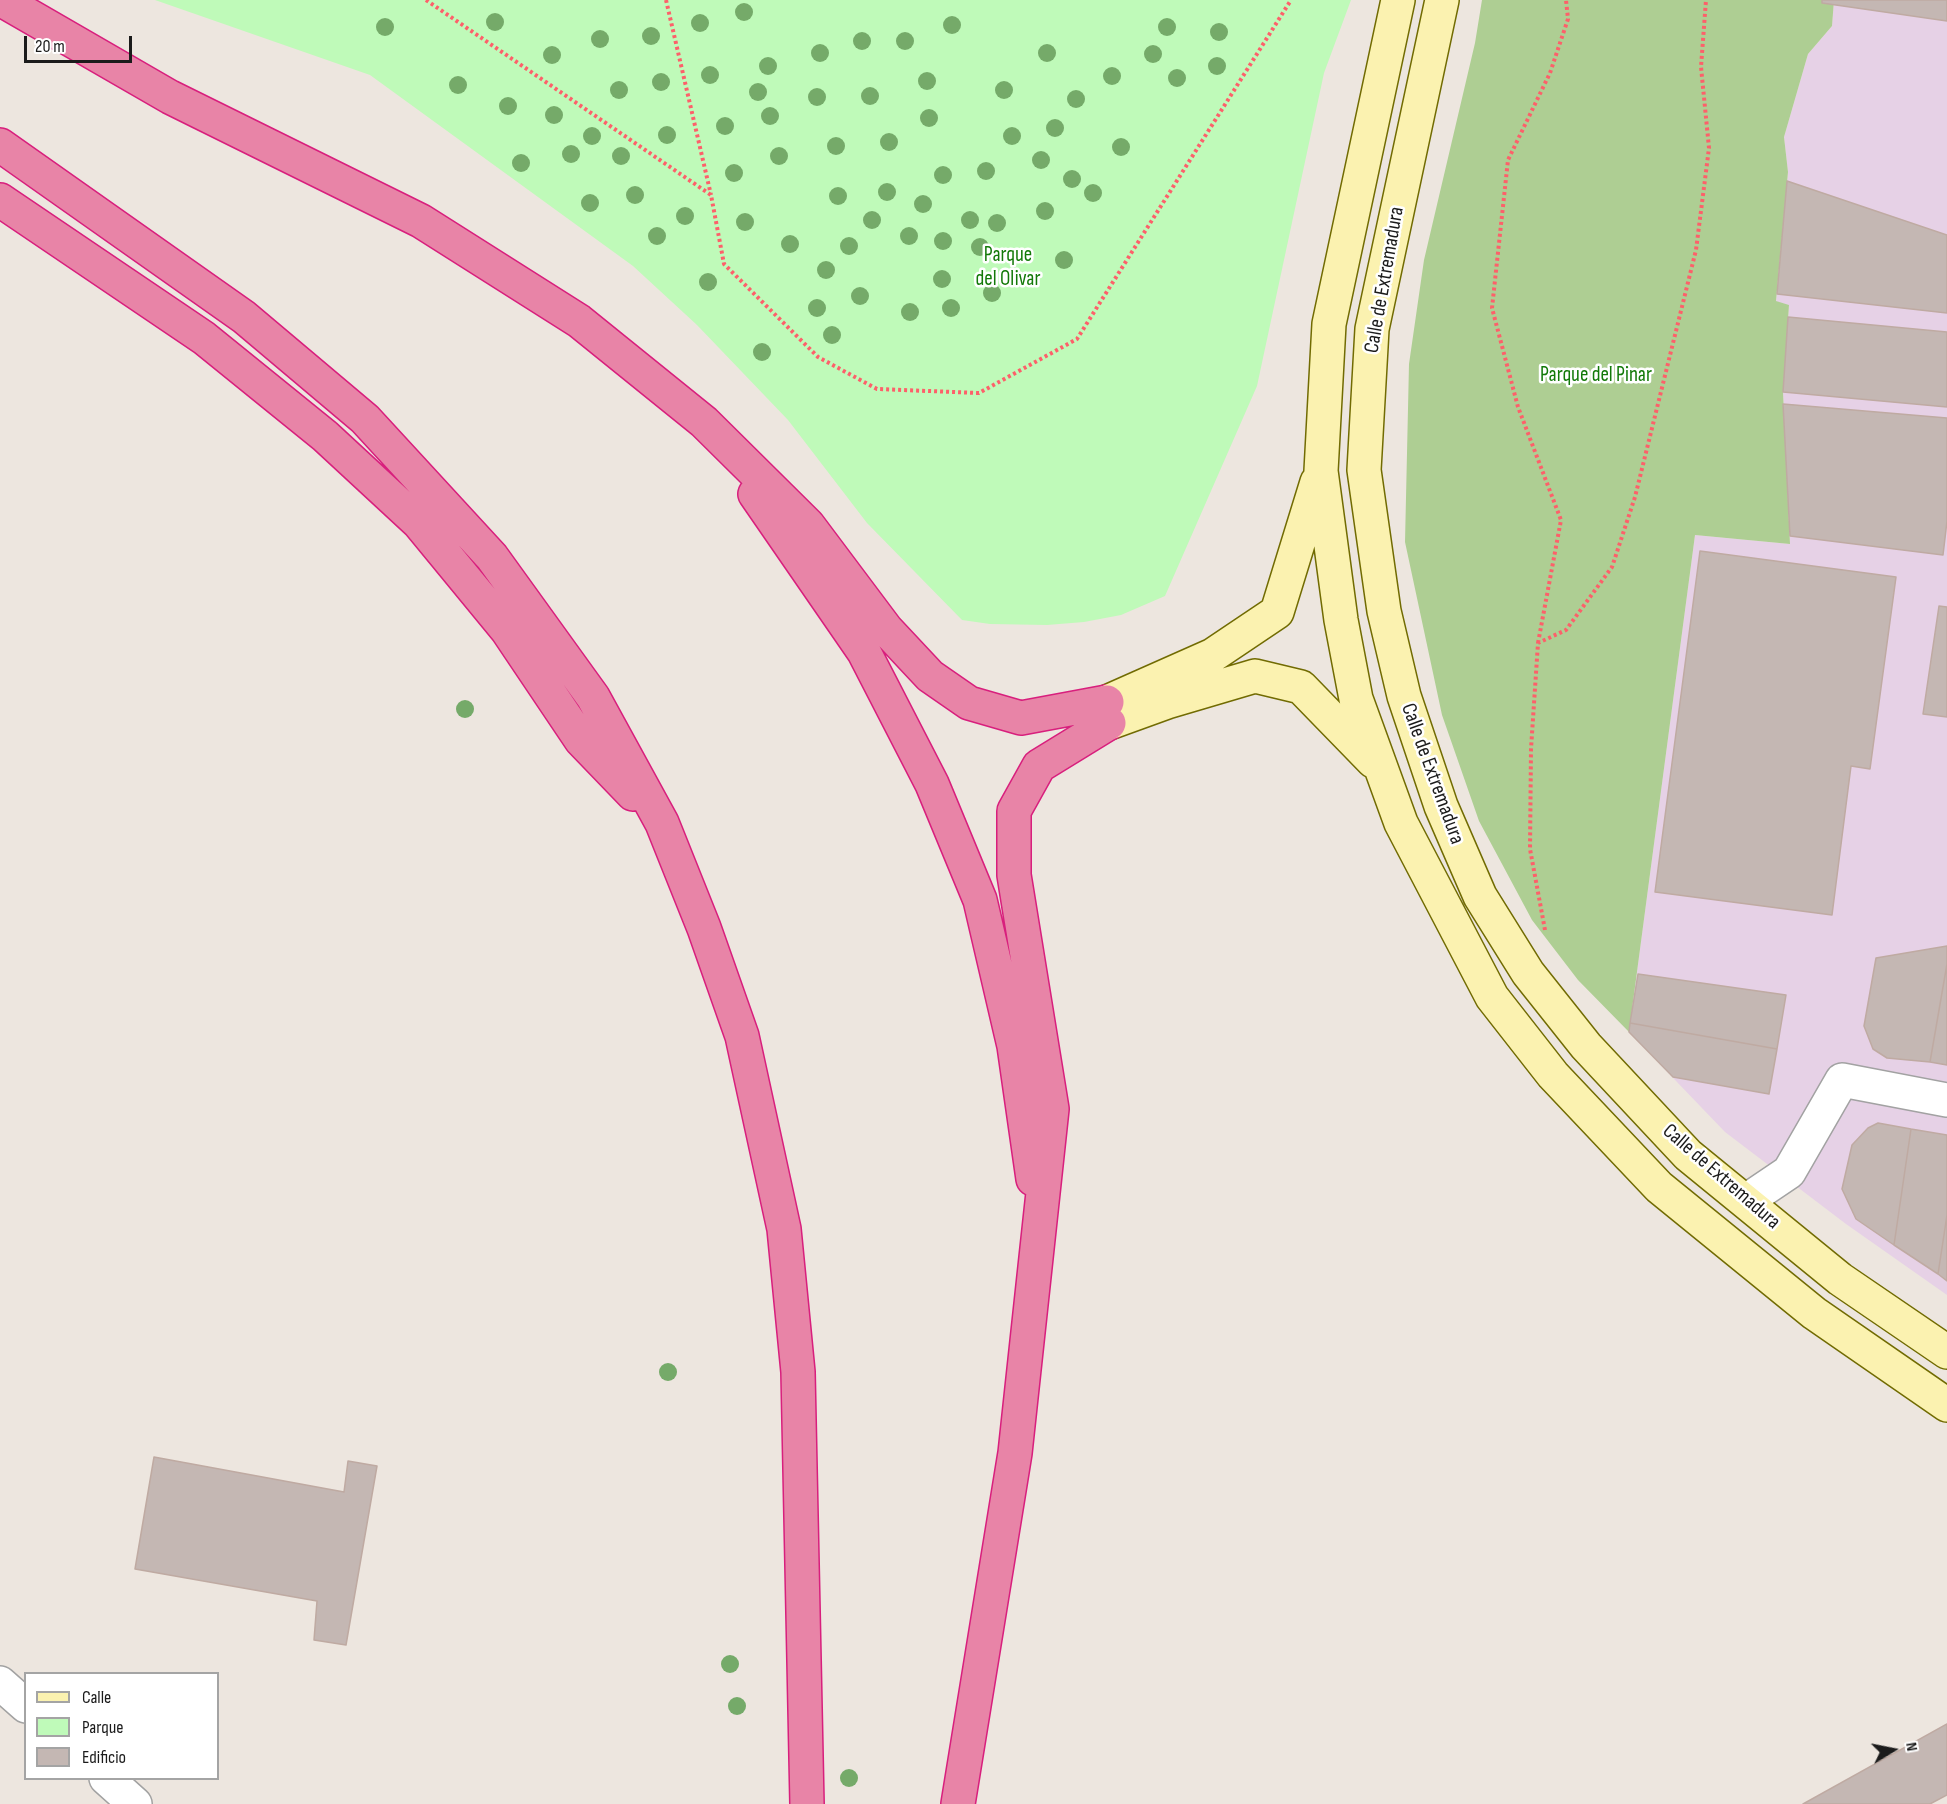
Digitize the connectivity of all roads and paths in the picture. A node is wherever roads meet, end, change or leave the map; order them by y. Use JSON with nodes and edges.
{"nodes":[{"id":1,"x":2,"y":0,"type":"edge"},
{"id":2,"x":426,"y":0,"type":"edge"},
{"id":3,"x":666,"y":0,"type":"edge"},
{"id":4,"x":1291,"y":0,"type":"edge"},
{"id":5,"x":1398,"y":0,"type":"edge"},
{"id":6,"x":1442,"y":0,"type":"edge"},
{"id":7,"x":1566,"y":0,"type":"edge"},
{"id":8,"x":1707,"y":0,"type":"edge"},
{"id":9,"x":0,"y":145,"type":"edge"},
{"id":10,"x":711,"y":195,"type":"junction"},
{"id":11,"x":0,"y":200,"type":"edge"},
{"id":12,"x":704,"y":422,"type":"junction"},
{"id":13,"x":1321,"y":471,"type":"junction"},
{"id":14,"x":1538,"y":643,"type":"junction"},
{"id":15,"x":1108,"y":713,"type":"junction"},
{"id":16,"x":1380,"y":767,"type":"junction"},
{"id":17,"x":662,"y":823,"type":"junction"},
{"id":18,"x":1546,"y":935,"type":"dead end"},
{"id":19,"x":1947,"y":1100,"type":"edge"},
{"id":20,"x":1746,"y":1202,"type":"junction"},
{"id":21,"x":1040,"y":1228,"type":"junction"},
{"id":22,"x":1947,"y":1352,"type":"edge"},
{"id":23,"x":1947,"y":1405,"type":"edge"},
{"id":24,"x":0,"y":1683,"type":"edge"},
{"id":25,"x":24,"y":1704,"type":"edge"},
{"id":26,"x":107,"y":1780,"type":"edge"},
{"id":27,"x":135,"y":1804,"type":"edge"},
{"id":28,"x":807,"y":1804,"type":"edge"},
{"id":29,"x":958,"y":1804,"type":"edge"}],
"edges":[{"from":1,"to":12,"type":"highway"},
{"from":2,"to":10,"type":"path"},
{"from":3,"to":10,"type":"path"},
{"from":4,"to":10,"type":"path"},
{"from":5,"to":13,"type":"main road","name":"Calle de Extremadura"},
{"from":6,"to":20,"type":"main road","name":"Calle de Extremadura"},
{"from":7,"to":14,"type":"path"},
{"from":8,"to":14,"type":"path"},
{"from":9,"to":17,"type":"highway"},
{"from":11,"to":17,"type":"highway"},
{"from":12,"to":15,"type":"highway"},
{"from":12,"to":21,"type":"highway"},
{"from":13,"to":15,"type":"main road","name":"Calle de Extremadura"},
{"from":13,"to":16,"type":"main road","name":"Calle de Extremadura"},
{"from":14,"to":18,"type":"path"},
{"from":15,"to":16,"type":"main road","name":"Calle de Extremadura"},
{"from":15,"to":21,"type":"highway"},
{"from":16,"to":23,"type":"main road","name":"Calle de Extremadura"},
{"from":17,"to":28,"type":"highway"},
{"from":19,"to":20,"type":"street"},
{"from":20,"to":22,"type":"main road","name":"Calle de Extremadura"},
{"from":21,"to":29,"type":"highway"},
{"from":24,"to":25,"type":"street"},
{"from":26,"to":27,"type":"street"}]}
